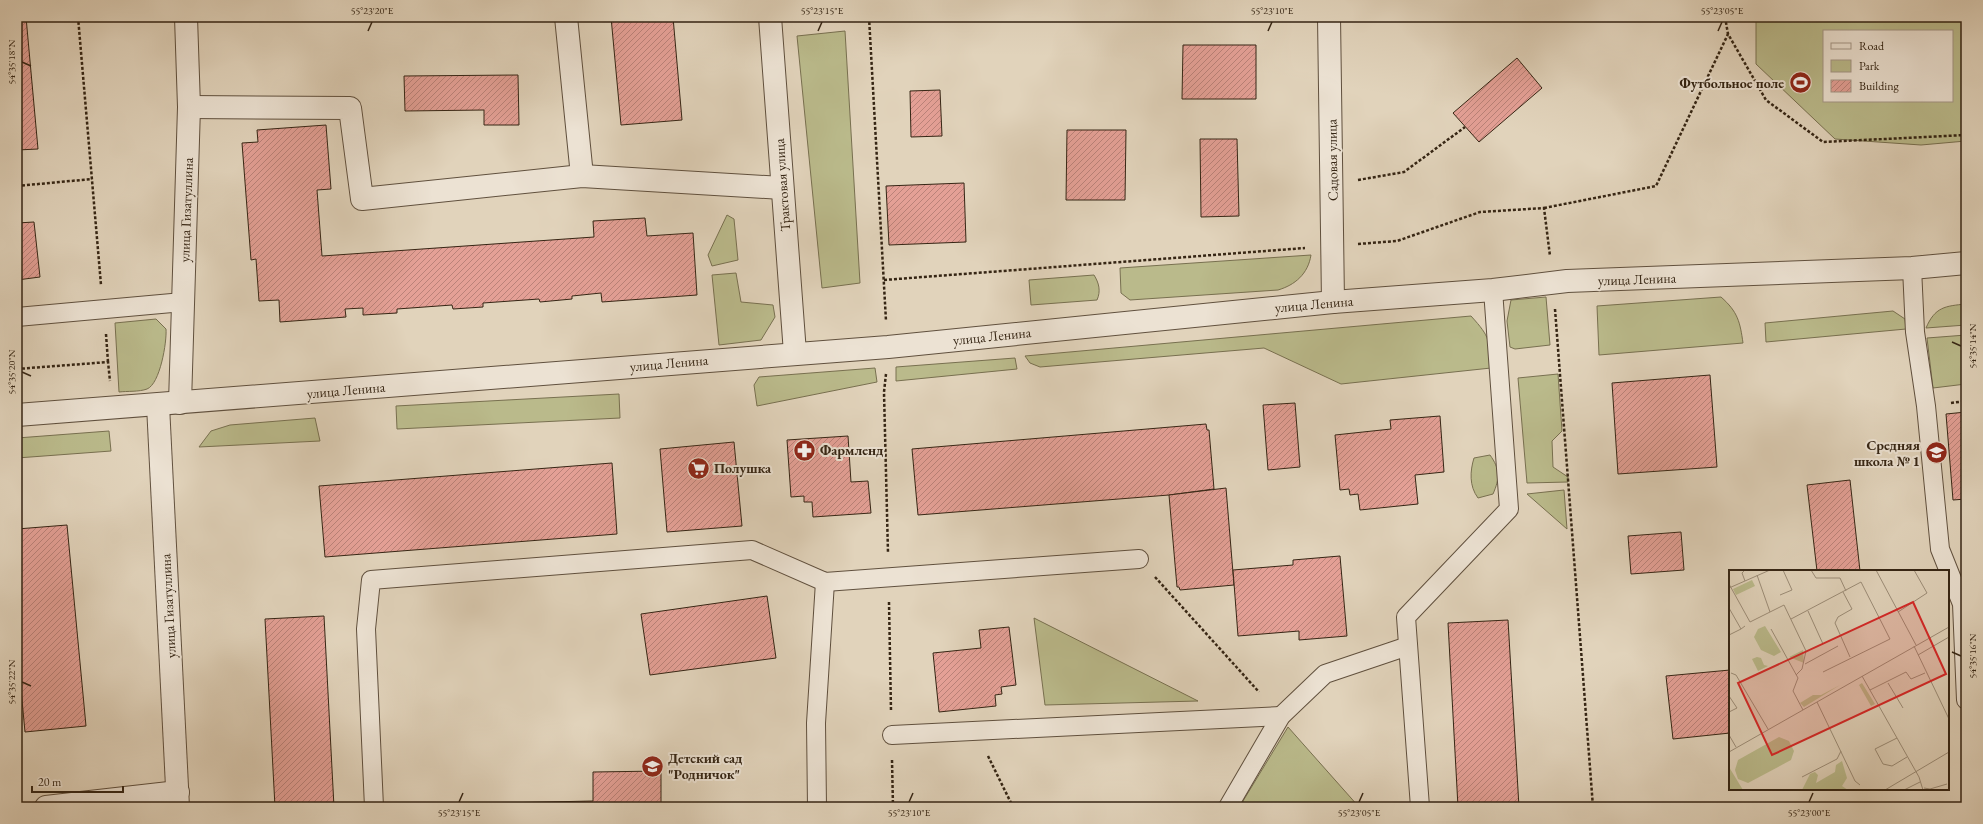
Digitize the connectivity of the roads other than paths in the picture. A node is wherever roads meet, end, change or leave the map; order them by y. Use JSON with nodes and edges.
{"nodes":[{"id":1,"x":186,"y":17,"type":"edge"},
{"id":2,"x":566,"y":17,"type":"edge"},
{"id":3,"x":770,"y":17,"type":"edge"},
{"id":4,"x":1328,"y":17,"type":"edge"},
{"id":5,"x":189,"y":107,"type":"junction"},
{"id":6,"x":582,"y":176,"type":"junction"},
{"id":7,"x":782,"y":188,"type":"junction"},
{"id":8,"x":1966,"y":263,"type":"edge"},
{"id":9,"x":1912,"y":268,"type":"junction"},
{"id":10,"x":1493,"y":290,"type":"junction"},
{"id":11,"x":183,"y":302,"type":"junction"},
{"id":12,"x":1333,"y":302,"type":"junction"},
{"id":13,"x":17,"y":318,"type":"edge"},
{"id":14,"x":795,"y":353,"type":"junction"},
{"id":15,"x":180,"y":403,"type":"junction"},
{"id":16,"x":158,"y":405,"type":"junction"},
{"id":17,"x":17,"y":415,"type":"edge"},
{"id":18,"x":1139,"y":559,"type":"road end"},
{"id":19,"x":1948,"y":570,"type":"edge"},
{"id":20,"x":1949,"y":572,"type":"edge"},
{"id":21,"x":825,"y":582,"type":"junction"},
{"id":22,"x":1408,"y":646,"type":"junction"},
{"id":23,"x":1966,"y":700,"type":"edge"},
{"id":24,"x":1281,"y":716,"type":"junction"},
{"id":25,"x":892,"y":735,"type":"road end"},
{"id":26,"x":178,"y":800,"type":"edge"},
{"id":27,"x":46,"y":807,"type":"edge"},
{"id":28,"x":374,"y":807,"type":"edge"},
{"id":29,"x":817,"y":807,"type":"edge"},
{"id":30,"x":1228,"y":807,"type":"edge"},
{"id":31,"x":1420,"y":807,"type":"edge"}],
"edges":[{"from":1,"to":5,"type":"street","name":"улица Гизатуллина"},
{"from":2,"to":6,"type":"street"},
{"from":3,"to":7,"type":"street","name":"Трактовая улица"},
{"from":4,"to":12,"type":"street","name":"Садовая улица"},
{"from":5,"to":6,"type":"street"},
{"from":5,"to":11,"type":"street","name":"улица Гизатуллина"},
{"from":6,"to":7,"type":"street"},
{"from":7,"to":14,"type":"street","name":"Трактовая улица"},
{"from":8,"to":9,"type":"street","name":"улица Ленина"},
{"from":9,"to":10,"type":"street","name":"улица Ленина"},
{"from":9,"to":19,"type":"lane"},
{"from":10,"to":12,"type":"street","name":"улица Ленина"},
{"from":10,"to":22,"type":"lane"},
{"from":11,"to":13,"type":"lane"},
{"from":11,"to":15,"type":"street","name":"улица Гизатуллина"},
{"from":12,"to":14,"type":"street","name":"улица Ленина"},
{"from":14,"to":15,"type":"street","name":"улица Ленина"},
{"from":15,"to":16,"type":"street","name":"улица Ленина"},
{"from":16,"to":17,"type":"street","name":"улица Ленина"},
{"from":16,"to":26,"type":"street","name":"улица Гизатуллина"},
{"from":18,"to":21,"type":"lane"},
{"from":20,"to":23,"type":"lane"},
{"from":21,"to":28,"type":"lane"},
{"from":21,"to":29,"type":"lane"},
{"from":22,"to":24,"type":"lane"},
{"from":22,"to":31,"type":"lane"},
{"from":24,"to":25,"type":"lane"},
{"from":24,"to":30,"type":"lane"},
{"from":26,"to":27,"type":"street"}]}
